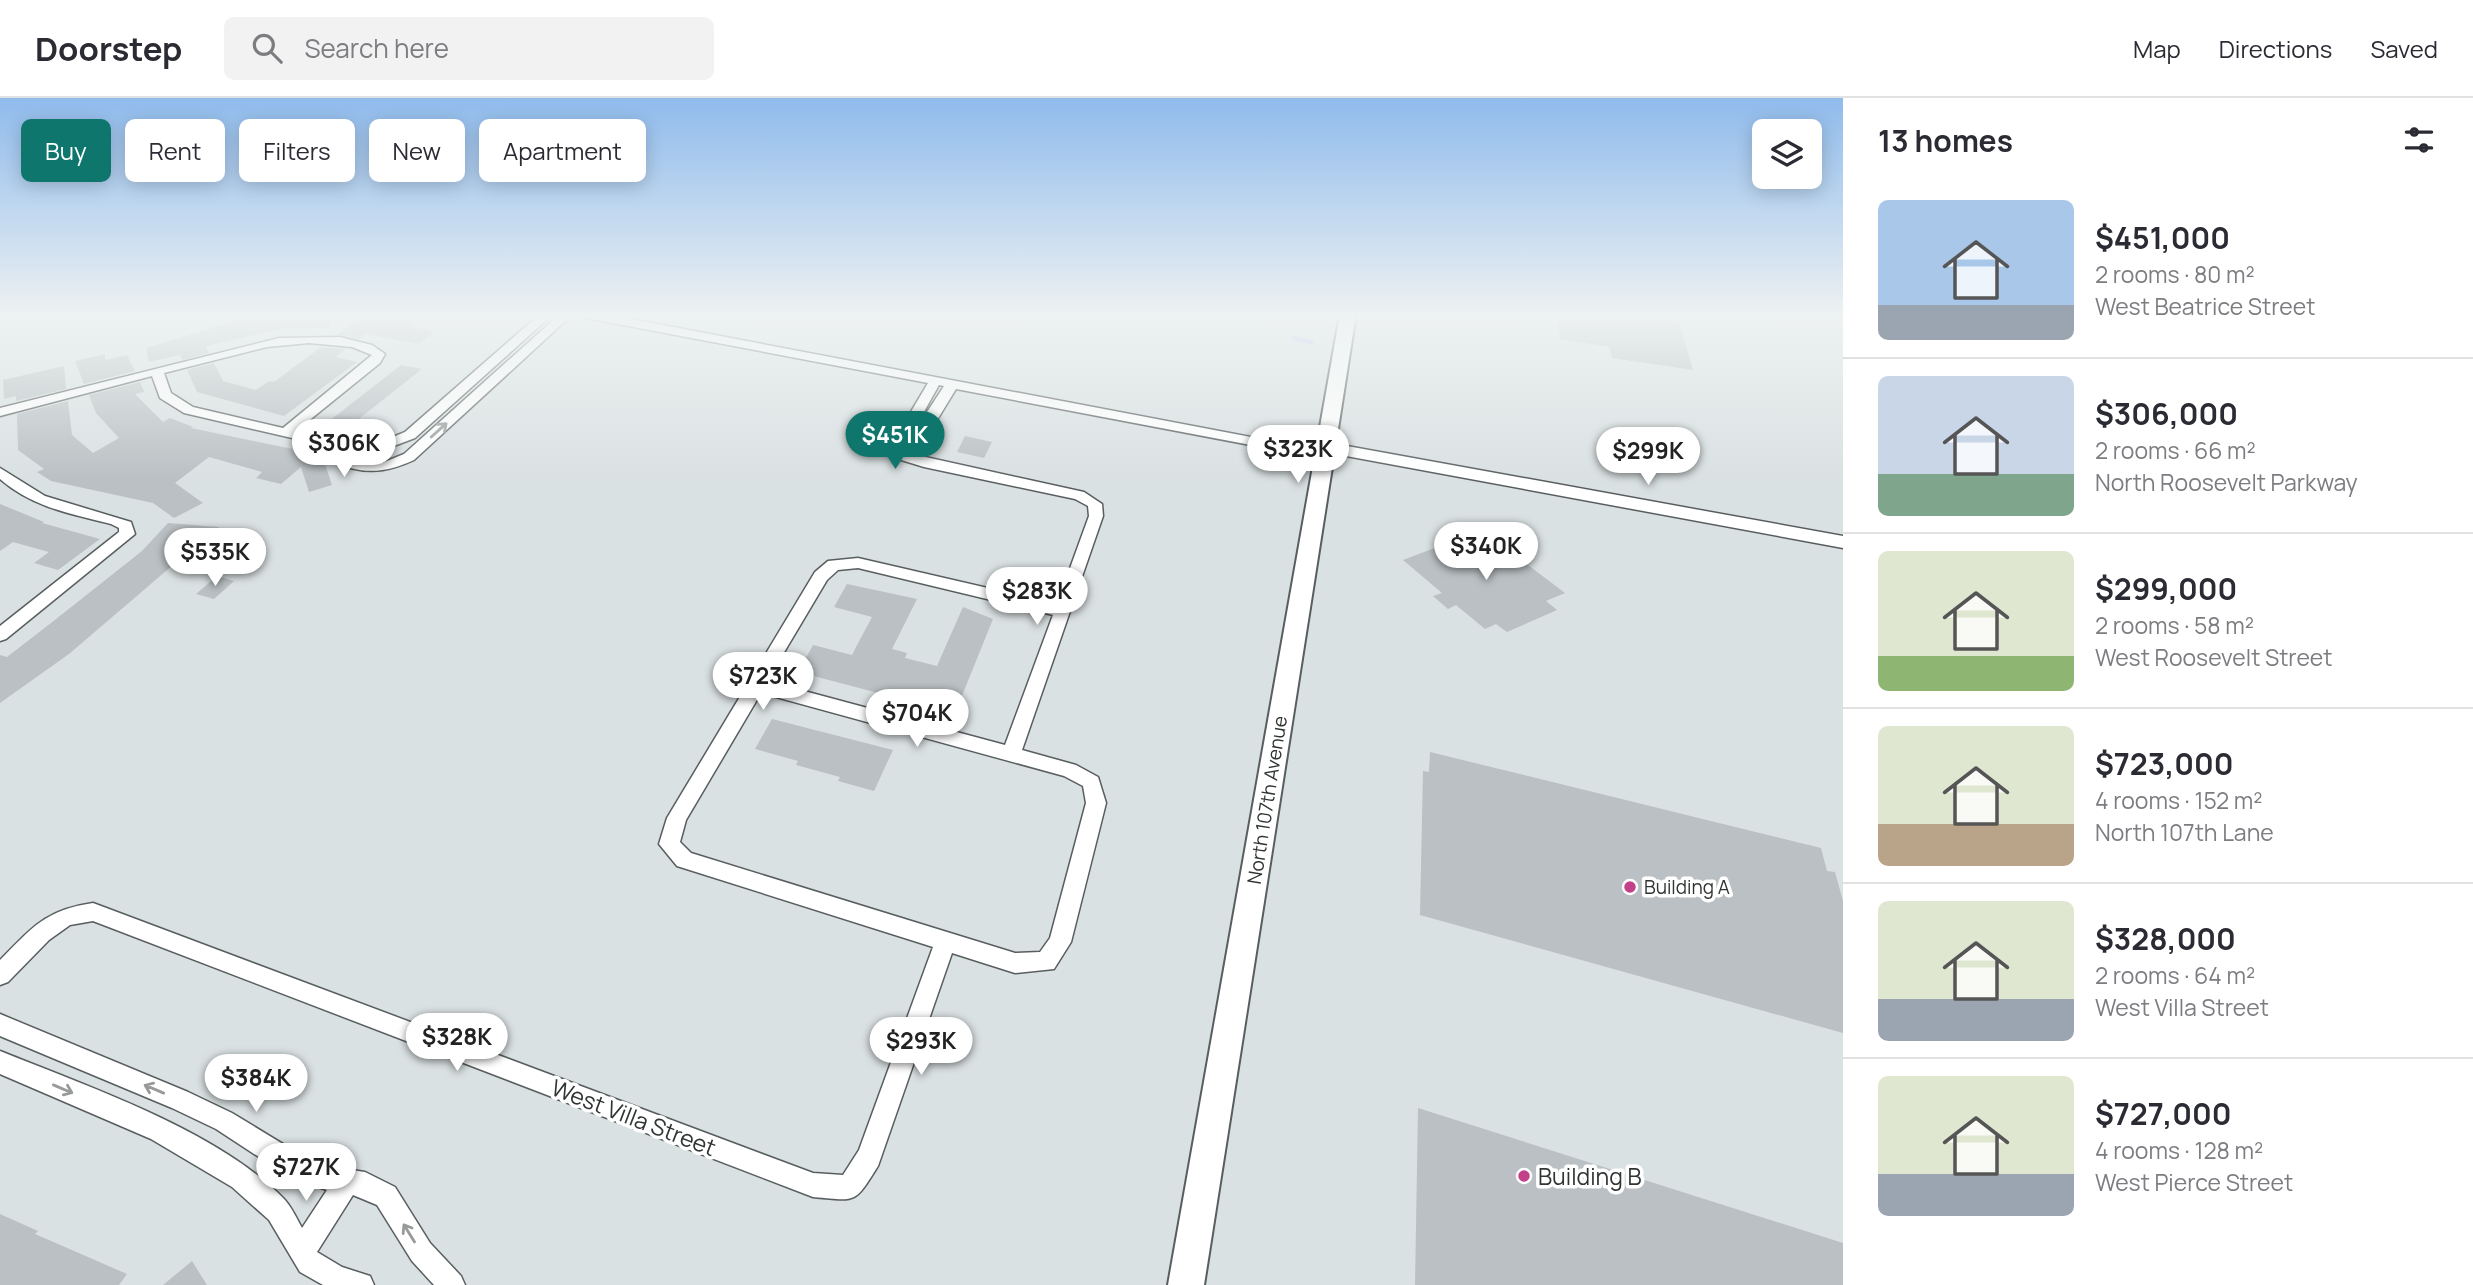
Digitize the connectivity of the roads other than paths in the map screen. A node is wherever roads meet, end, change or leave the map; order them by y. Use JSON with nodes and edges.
{"nodes":[{"id":1,"x":164,"y":369,"type":"edge"},
{"id":2,"x":364,"y":369,"type":"edge"},
{"id":3,"x":485,"y":369,"type":"edge"},
{"id":4,"x":506,"y":369,"type":"edge"},
{"id":5,"x":880,"y":369,"type":"edge"},
{"id":6,"x":1339,"y":369,"type":"edge"},
{"id":7,"x":157,"y":371,"type":"junction"},
{"id":8,"x":936,"y":380,"type":"junction"},
{"id":9,"x":953,"y":384,"type":"junction"},
{"id":10,"x":442,"y":408,"type":"junction"},
{"id":11,"x":0,"y":412,"type":"edge"},
{"id":12,"x":459,"y":412,"type":"junction"},
{"id":13,"x":907,"y":429,"type":"junction"},
{"id":14,"x":286,"y":432,"type":"junction"},
{"id":15,"x":923,"y":432,"type":"junction"},
{"id":16,"x":351,"y":447,"type":"junction"},
{"id":17,"x":1325,"y":451,"type":"junction"},
{"id":18,"x":903,"y":456,"type":"junction"},
{"id":19,"x":0,"y":472,"type":"edge"},
{"id":20,"x":1843,"y":542,"type":"edge"},
{"id":21,"x":1062,"y":611,"type":"junction"},
{"id":22,"x":0,"y":635,"type":"edge"},
{"id":23,"x":757,"y":685,"type":"junction"},
{"id":24,"x":1012,"y":755,"type":"junction"},
{"id":25,"x":946,"y":941,"type":"junction"},
{"id":26,"x":0,"y":975,"type":"edge"},
{"id":27,"x":0,"y":1025,"type":"edge"},
{"id":28,"x":0,"y":1062,"type":"edge"},
{"id":29,"x":347,"y":1182,"type":"junction"},
{"id":30,"x":303,"y":1250,"type":"junction"},
{"id":31,"x":361,"y":1285,"type":"edge"},
{"id":32,"x":452,"y":1285,"type":"edge"},
{"id":33,"x":1186,"y":1285,"type":"edge"}],
"edges":[{"from":1,"to":7,"type":"street"},
{"from":2,"to":14,"type":"street"},
{"from":3,"to":10,"type":"street"},
{"from":4,"to":12,"type":"street"},
{"from":5,"to":8,"type":"street"},
{"from":6,"to":17,"type":"main road","name":"North 107th Avenue"},
{"from":7,"to":11,"type":"street"},
{"from":7,"to":14,"type":"street"},
{"from":8,"to":9,"type":"street"},
{"from":8,"to":13,"type":"street"},
{"from":9,"to":15,"type":"street"},
{"from":9,"to":17,"type":"street"},
{"from":10,"to":12,"type":"street"},
{"from":10,"to":16,"type":"street"},
{"from":16,"to":12,"type":"street","one_way":true},
{"from":13,"to":15,"type":"street"},
{"from":13,"to":18,"type":"street"},
{"from":14,"to":16,"type":"street"},
{"from":15,"to":18,"type":"street"},
{"from":17,"to":20,"type":"street"},
{"from":17,"to":33,"type":"main road","name":"North 107th Avenue"},
{"from":18,"to":21,"type":"street"},
{"from":19,"to":22,"type":"street"},
{"from":21,"to":23,"type":"street"},
{"from":21,"to":24,"type":"street"},
{"from":23,"to":24,"type":"street"},
{"from":23,"to":25,"type":"street"},
{"from":24,"to":25,"type":"street"},
{"from":25,"to":26,"type":"street","name":"West Villa Street"},
{"from":29,"to":27,"type":"street","one_way":true},
{"from":28,"to":30,"type":"street","one_way":true},
{"from":29,"to":30,"type":"street"},
{"from":32,"to":29,"type":"street","one_way":true},
{"from":30,"to":31,"type":"street"}]}
